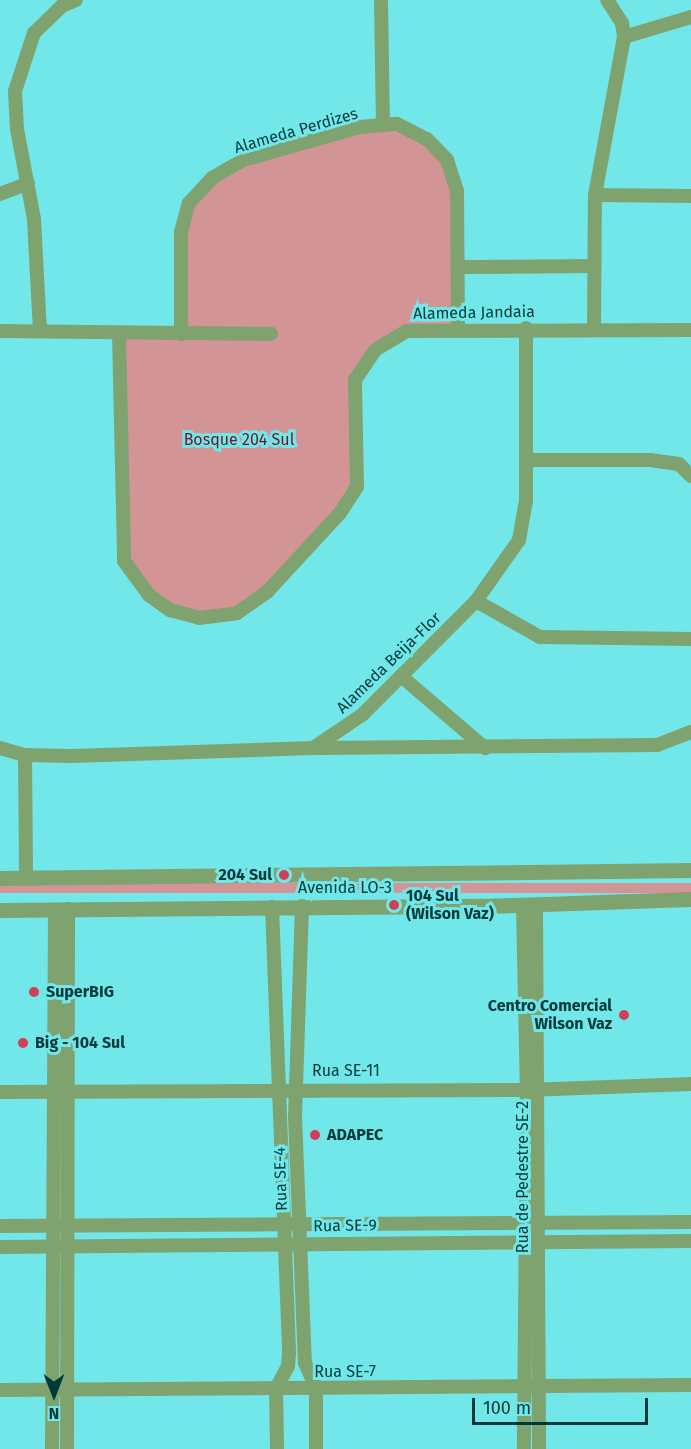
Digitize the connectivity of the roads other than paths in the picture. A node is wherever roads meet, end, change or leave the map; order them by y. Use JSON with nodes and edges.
{"nodes":[{"id":1,"x":76,"y":0,"type":"edge"},
{"id":2,"x":381,"y":0,"type":"edge"},
{"id":3,"x":607,"y":0,"type":"edge"},
{"id":4,"x":691,"y":16,"type":"edge"},
{"id":5,"x":624,"y":37,"type":"junction"},
{"id":6,"x":383,"y":125,"type":"junction"},
{"id":7,"x":28,"y":183,"type":"junction"},
{"id":8,"x":0,"y":194,"type":"edge"},
{"id":9,"x":595,"y":195,"type":"junction"},
{"id":10,"x":691,"y":196,"type":"edge"},
{"id":11,"x":592,"y":266,"type":"junction"},
{"id":12,"x":459,"y":267,"type":"junction"},
{"id":13,"x":526,"y":328,"type":"junction"},
{"id":14,"x":689,"y":328,"type":"edge"},
{"id":15,"x":458,"y":329,"type":"junction"},
{"id":16,"x":594,"y":329,"type":"junction"},
{"id":17,"x":0,"y":331,"type":"edge"},
{"id":18,"x":40,"y":331,"type":"junction"},
{"id":19,"x":271,"y":333,"type":"dead end"},
{"id":20,"x":119,"y":334,"type":"junction"},
{"id":21,"x":181,"y":334,"type":"junction"},
{"id":22,"x":526,"y":460,"type":"junction"},
{"id":23,"x":691,"y":476,"type":"edge"},
{"id":24,"x":476,"y":601,"type":"junction"},
{"id":25,"x":691,"y":639,"type":"edge"},
{"id":26,"x":401,"y":676,"type":"junction"},
{"id":27,"x":691,"y":732,"type":"edge"},
{"id":28,"x":0,"y":748,"type":"edge"},
{"id":29,"x":312,"y":748,"type":"junction"},
{"id":30,"x":485,"y":748,"type":"junction"},
{"id":31,"x":25,"y":755,"type":"junction"},
{"id":32,"x":691,"y":870,"type":"edge"},
{"id":33,"x":0,"y":878,"type":"edge"},
{"id":34,"x":26,"y":878,"type":"junction"},
{"id":35,"x":691,"y":898,"type":"edge"},
{"id":36,"x":530,"y":905,"type":"junction"},
{"id":37,"x":302,"y":906,"type":"junction"},
{"id":38,"x":272,"y":907,"type":"junction"},
{"id":39,"x":61,"y":909,"type":"junction"},
{"id":40,"x":0,"y":910,"type":"edge"},
{"id":41,"x":691,"y":1084,"type":"edge"},
{"id":42,"x":279,"y":1088,"type":"junction"},
{"id":43,"x":298,"y":1088,"type":"junction"},
{"id":44,"x":533,"y":1089,"type":"junction"},
{"id":45,"x":59,"y":1090,"type":"junction"},
{"id":46,"x":0,"y":1092,"type":"edge"},
{"id":47,"x":691,"y":1222,"type":"edge"},
{"id":48,"x":533,"y":1224,"type":"junction"},
{"id":49,"x":0,"y":1226,"type":"edge"},
{"id":50,"x":59,"y":1226,"type":"junction"},
{"id":51,"x":299,"y":1226,"type":"junction"},
{"id":52,"x":283,"y":1227,"type":"junction"},
{"id":53,"x":691,"y":1241,"type":"edge"},
{"id":54,"x":532,"y":1242,"type":"junction"},
{"id":55,"x":292,"y":1244,"type":"junction"},
{"id":56,"x":0,"y":1247,"type":"edge"},
{"id":57,"x":59,"y":1247,"type":"junction"},
{"id":58,"x":691,"y":1385,"type":"edge"},
{"id":59,"x":316,"y":1388,"type":"junction"},
{"id":60,"x":531,"y":1388,"type":"junction"},
{"id":61,"x":51,"y":1389,"type":"junction"},
{"id":62,"x":67,"y":1389,"type":"junction"},
{"id":63,"x":276,"y":1389,"type":"junction"},
{"id":64,"x":0,"y":1390,"type":"edge"},
{"id":65,"x":52,"y":1449,"type":"edge"},
{"id":66,"x":67,"y":1449,"type":"edge"},
{"id":67,"x":277,"y":1449,"type":"edge"},
{"id":68,"x":316,"y":1449,"type":"edge"},
{"id":69,"x":524,"y":1449,"type":"edge"},
{"id":70,"x":539,"y":1449,"type":"edge"}],
"edges":[{"from":1,"to":7,"type":"street"},
{"from":2,"to":6,"type":"street"},
{"from":3,"to":5,"type":"street"},
{"from":4,"to":5,"type":"street"},
{"from":5,"to":9,"type":"street"},
{"from":6,"to":12,"type":"street","name":"Alameda Perdizes"},
{"from":6,"to":21,"type":"street","name":"Alameda Perdizes"},
{"from":7,"to":8,"type":"street"},
{"from":7,"to":18,"type":"street"},
{"from":9,"to":10,"type":"street"},
{"from":9,"to":11,"type":"street"},
{"from":11,"to":12,"type":"street"},
{"from":11,"to":16,"type":"street"},
{"from":12,"to":15,"type":"street","name":"Alameda Perdizes"},
{"from":13,"to":15,"type":"street","name":"Alameda Jandaia"},
{"from":13,"to":16,"type":"street","name":"Alameda Jandaia"},
{"from":13,"to":22,"type":"street","name":"Alameda Beija-Flor"},
{"from":14,"to":16,"type":"street","name":"Alameda Jandaia"},
{"from":15,"to":20,"type":"street","name":"Alameda Jandaia"},
{"from":17,"to":18,"type":"street"},
{"from":18,"to":20,"type":"street"},
{"from":19,"to":21,"type":"street"},
{"from":20,"to":21,"type":"street"},
{"from":22,"to":23,"type":"street"},
{"from":22,"to":24,"type":"street","name":"Alameda Beija-Flor"},
{"from":24,"to":25,"type":"street"},
{"from":24,"to":26,"type":"street","name":"Alameda Beija-Flor"},
{"from":26,"to":29,"type":"street","name":"Alameda Beija-Flor"},
{"from":26,"to":30,"type":"street"},
{"from":27,"to":30,"type":"street"},
{"from":28,"to":31,"type":"street"},
{"from":29,"to":30,"type":"street"},
{"from":29,"to":31,"type":"street"},
{"from":31,"to":34,"type":"street"},
{"from":32,"to":34,"type":"street","name":"Avenida LO-3"},
{"from":33,"to":34,"type":"street","name":"Avenida LO-3"},
{"from":35,"to":36,"type":"street","name":"Avenida LO-3"},
{"from":36,"to":37,"type":"street","name":"Avenida LO-3"},
{"from":36,"to":44,"type":"street","name":"Rua de Pedestre SE-2"},
{"from":37,"to":38,"type":"street","name":"Avenida LO-3"},
{"from":37,"to":43,"type":"street","name":"Rua SE-4"},
{"from":38,"to":39,"type":"street","name":"Avenida LO-3"},
{"from":38,"to":42,"type":"street","name":"Rua SE-4"},
{"from":39,"to":40,"type":"street","name":"Avenida LO-3"},
{"from":39,"to":45,"type":"street"},
{"from":41,"to":44,"type":"street","name":"Rua SE-11"},
{"from":42,"to":43,"type":"street","name":"Rua SE-11"},
{"from":42,"to":45,"type":"street","name":"Rua SE-11"},
{"from":42,"to":52,"type":"street","name":"Rua SE-4"},
{"from":43,"to":44,"type":"street","name":"Rua SE-11"},
{"from":43,"to":51,"type":"street","name":"Rua SE-4"},
{"from":44,"to":48,"type":"street","name":"Rua de Pedestre SE-2"},
{"from":45,"to":46,"type":"street","name":"Rua SE-11"},
{"from":45,"to":50,"type":"street"},
{"from":47,"to":48,"type":"street","name":"Rua SE-9"},
{"from":48,"to":51,"type":"street","name":"Rua SE-9"},
{"from":48,"to":54,"type":"street","name":"Rua de Pedestre SE-2"},
{"from":49,"to":50,"type":"street","name":"Rua SE-9"},
{"from":50,"to":52,"type":"street","name":"Rua SE-9"},
{"from":50,"to":57,"type":"street"},
{"from":51,"to":52,"type":"street","name":"Rua SE-9"},
{"from":51,"to":55,"type":"street","name":"Rua SE-4"},
{"from":52,"to":55,"type":"street","name":"Rua SE-4"},
{"from":53,"to":54,"type":"street","name":"Rua SE-9"},
{"from":54,"to":55,"type":"street","name":"Rua SE-9"},
{"from":54,"to":60,"type":"street","name":"Rua de Pedestre SE-2"},
{"from":55,"to":57,"type":"street","name":"Rua SE-9"},
{"from":55,"to":59,"type":"street","name":"Rua SE-4"},
{"from":55,"to":63,"type":"street","name":"Rua SE-4"},
{"from":56,"to":57,"type":"street","name":"Rua SE-9"},
{"from":57,"to":61,"type":"street"},
{"from":57,"to":62,"type":"street"},
{"from":58,"to":60,"type":"street","name":"Rua SE-7"},
{"from":59,"to":60,"type":"street","name":"Rua SE-7"},
{"from":59,"to":63,"type":"street","name":"Rua SE-7"},
{"from":59,"to":68,"type":"street","name":"Rua SE-4"},
{"from":60,"to":69,"type":"street","name":"Rua de Pedestre SE-2"},
{"from":60,"to":70,"type":"street","name":"Rua de Pedestre SE-2"},
{"from":61,"to":62,"type":"street","name":"Rua SE-7"},
{"from":61,"to":64,"type":"street","name":"Rua SE-7"},
{"from":61,"to":65,"type":"street"},
{"from":62,"to":63,"type":"street","name":"Rua SE-7"},
{"from":62,"to":66,"type":"street"},
{"from":63,"to":67,"type":"street","name":"Rua SE-4"}]}
